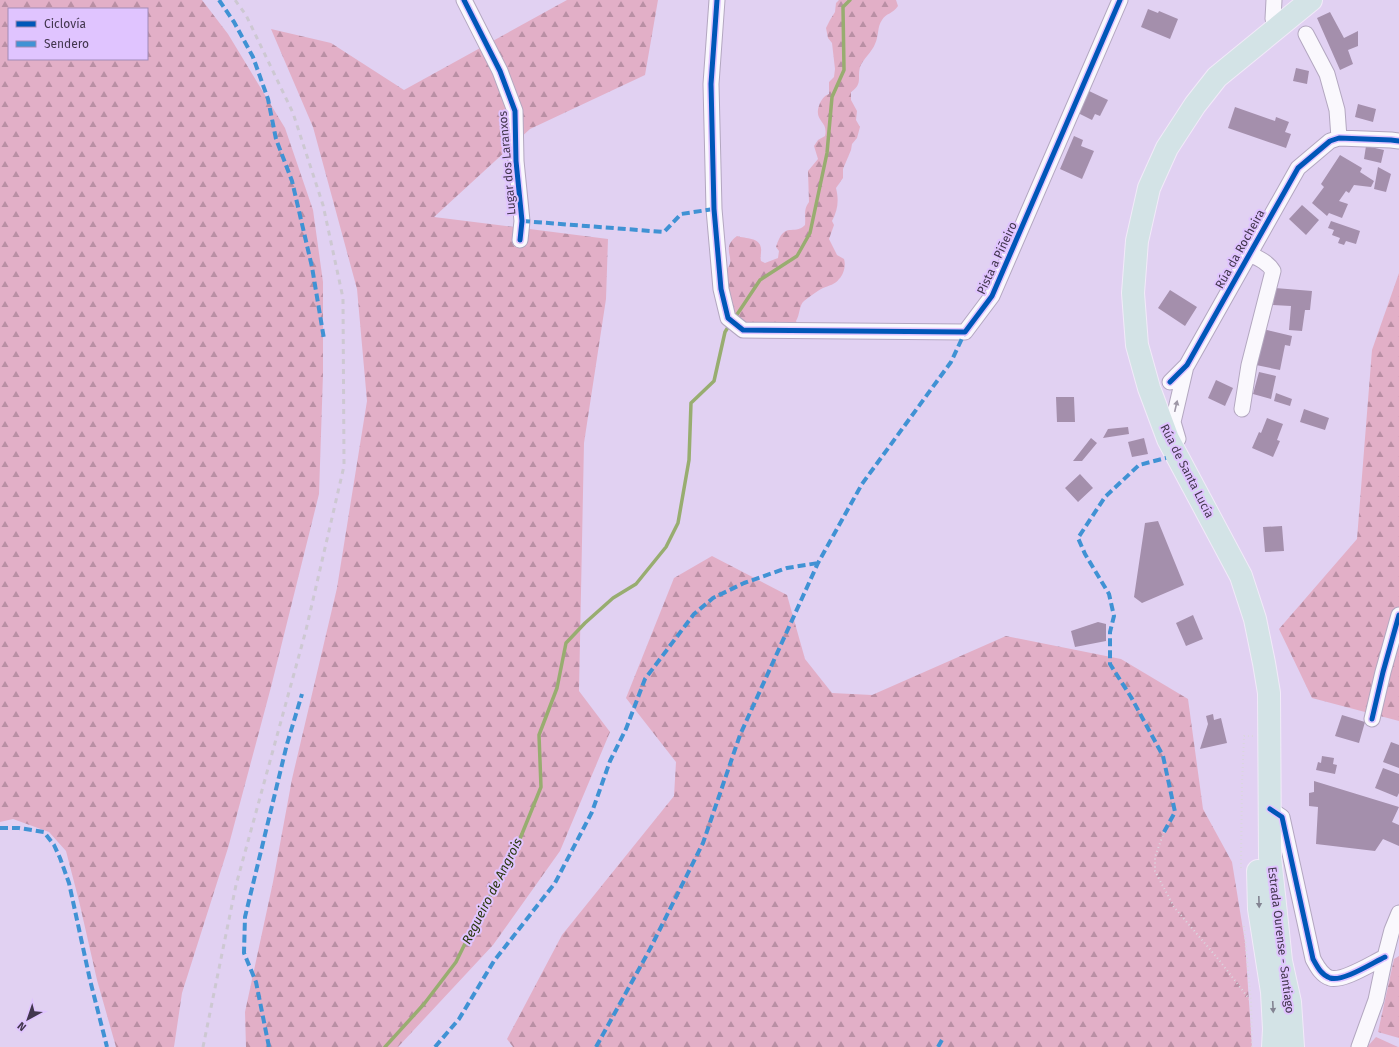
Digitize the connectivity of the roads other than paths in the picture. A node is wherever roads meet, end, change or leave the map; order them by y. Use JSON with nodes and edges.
{"nodes":[{"id":1,"x":464,"y":0,"type":"edge"},
{"id":2,"x":1120,"y":0,"type":"edge"},
{"id":3,"x":1295,"y":0,"type":"edge"},
{"id":4,"x":1311,"y":0,"type":"edge"},
{"id":5,"x":715,"y":3,"type":"edge"},
{"id":6,"x":1273,"y":9,"type":"edge"},
{"id":7,"x":1306,"y":34,"type":"dead end"},
{"id":8,"x":1339,"y":138,"type":"junction"},
{"id":9,"x":1399,"y":141,"type":"edge"},
{"id":10,"x":520,"y":240,"type":"dead end"},
{"id":11,"x":1249,"y":254,"type":"junction"},
{"id":12,"x":1187,"y":365,"type":"junction"},
{"id":13,"x":1170,"y":382,"type":"dead end"},
{"id":14,"x":1242,"y":409,"type":"dead end"},
{"id":15,"x":1225,"y":545,"type":"junction"},
{"id":16,"x":1399,"y":615,"type":"edge"},
{"id":17,"x":1372,"y":719,"type":"dead end"},
{"id":18,"x":1264,"y":808,"type":"junction"},
{"id":19,"x":1399,"y":913,"type":"edge"},
{"id":20,"x":1385,"y":957,"type":"junction"},
{"id":21,"x":1273,"y":1047,"type":"edge"},
{"id":22,"x":1293,"y":1047,"type":"edge"},
{"id":23,"x":1358,"y":1047,"type":"edge"}],
"edges":[{"from":1,"to":10,"type":"street","name":"Lugar dos Laranxos"},
{"from":2,"to":5,"type":"street","name":"Pista a Piñeiro"},
{"from":3,"to":6,"type":"highway","name":"Rúa de Santa Lucía"},
{"from":4,"to":15,"type":"highway","name":"Rúa de Santa Lucía"},
{"from":6,"to":18,"type":"highway","name":"Rúa de Santa Lucía"},
{"from":7,"to":8,"type":"street"},
{"from":8,"to":9,"type":"street"},
{"from":8,"to":11,"type":"street","name":"Rúa da Rocheira"},
{"from":11,"to":12,"type":"street","name":"Rúa da Rocheira"},
{"from":11,"to":14,"type":"street","name":"Rúa da Rocheira"},
{"from":12,"to":13,"type":"street","name":"Rúa da Rocheira"},
{"from":15,"to":12,"type":"street","one_way":true},
{"from":15,"to":18,"type":"highway","name":"Rúa de Santa Lucía"},
{"from":16,"to":17,"type":"street"},
{"from":18,"to":20,"type":"street"},
{"from":18,"to":21,"type":"highway","name":"Estrada Ourense - Santiago","one_way":true},
{"from":18,"to":22,"type":"highway","name":"Estrada Ourense - Santiago"},
{"from":19,"to":20,"type":"street"},
{"from":20,"to":23,"type":"street"}]}
